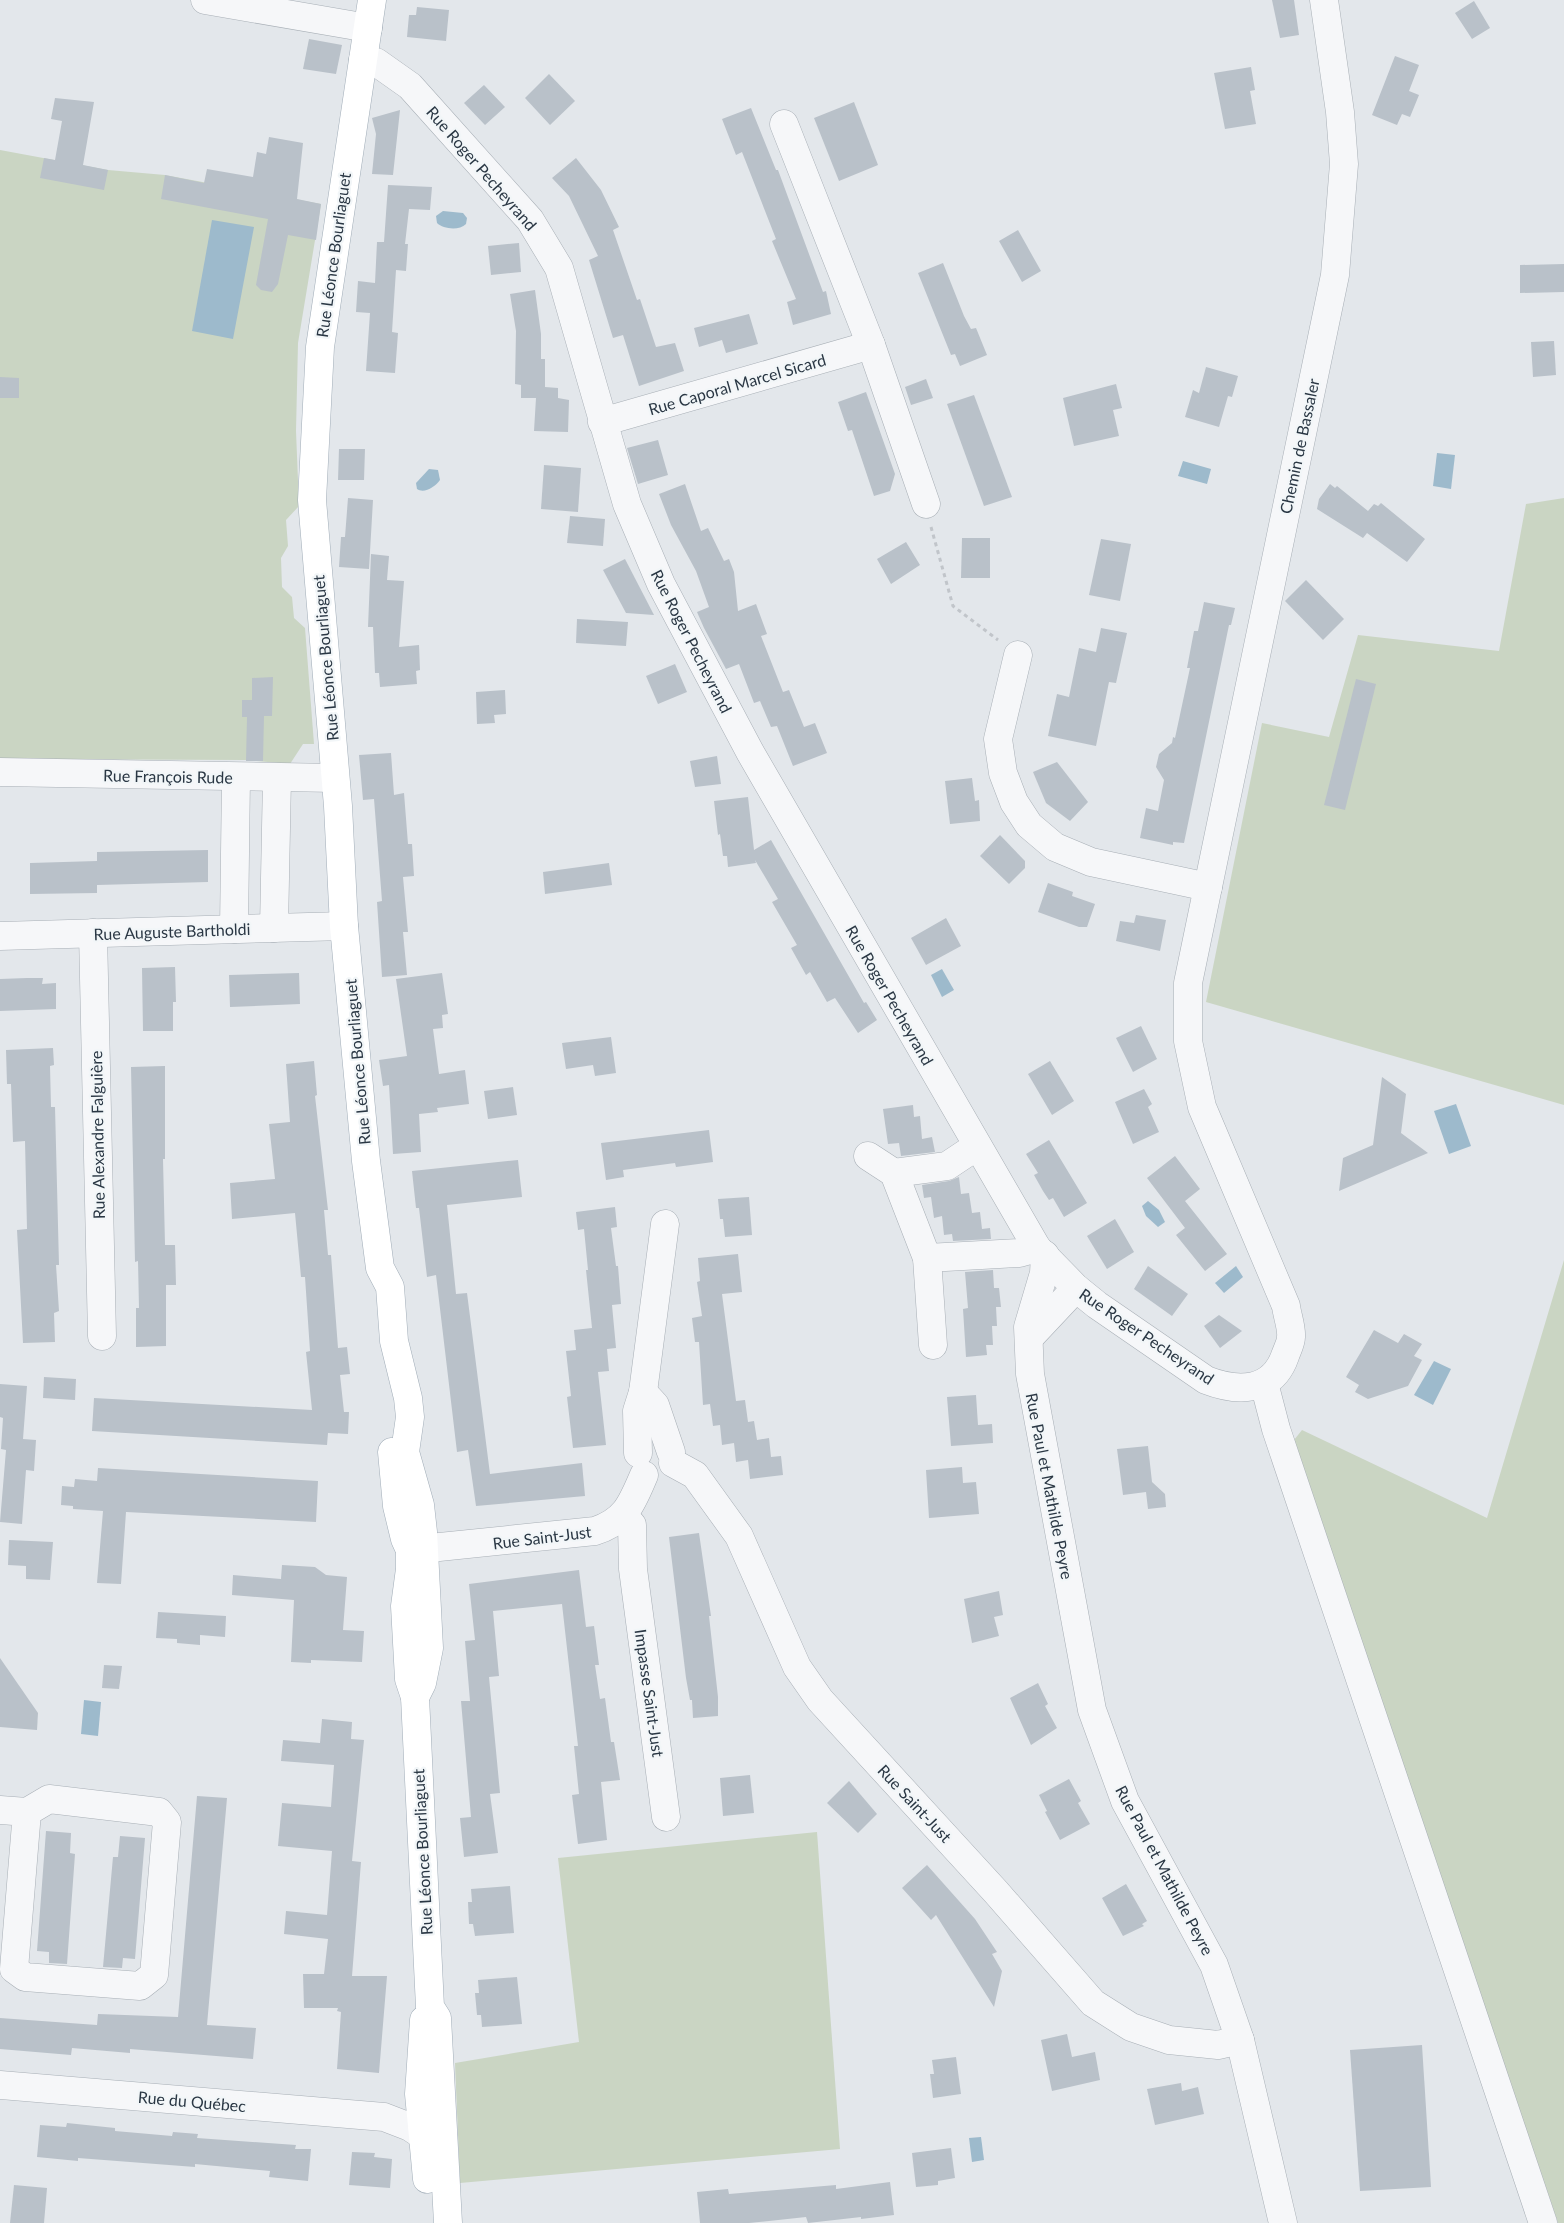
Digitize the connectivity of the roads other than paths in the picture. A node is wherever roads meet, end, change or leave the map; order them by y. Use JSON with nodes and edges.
{"nodes":[{"id":1,"x":205,"y":0,"type":"edge"},
{"id":2,"x":372,"y":0,"type":"edge"},
{"id":3,"x":1324,"y":0,"type":"edge"},
{"id":4,"x":365,"y":46,"type":"junction"},
{"id":5,"x":784,"y":124,"type":"dead end"},
{"id":6,"x":871,"y":345,"type":"junction"},
{"id":7,"x":602,"y":422,"type":"junction"},
{"id":8,"x":928,"y":515,"type":"road end"},
{"id":9,"x":1008,"y":648,"type":"road end"},
{"id":10,"x":0,"y":772,"type":"edge"},
{"id":11,"x":236,"y":778,"type":"junction"},
{"id":12,"x":277,"y":778,"type":"junction"},
{"id":13,"x":336,"y":778,"type":"junction"},
{"id":14,"x":1208,"y":887,"type":"junction"},
{"id":15,"x":344,"y":926,"type":"junction"},
{"id":16,"x":274,"y":928,"type":"junction"},
{"id":17,"x":234,"y":929,"type":"junction"},
{"id":18,"x":93,"y":933,"type":"junction"},
{"id":19,"x":0,"y":936,"type":"edge"},
{"id":20,"x":977,"y":1146,"type":"junction"},
{"id":21,"x":868,"y":1156,"type":"dead end"},
{"id":22,"x":894,"y":1173,"type":"junction"},
{"id":23,"x":665,"y":1224,"type":"dead end"},
{"id":24,"x":1041,"y":1251,"type":"junction"},
{"id":25,"x":927,"y":1258,"type":"junction"},
{"id":26,"x":1076,"y":1288,"type":"junction"},
{"id":27,"x":102,"y":1336,"type":"dead end"},
{"id":28,"x":1029,"y":1338,"type":"junction"},
{"id":29,"x":933,"y":1345,"type":"dead end"},
{"id":30,"x":1264,"y":1383,"type":"junction"},
{"id":31,"x":643,"y":1392,"type":"junction"},
{"id":32,"x":672,"y":1457,"type":"junction"},
{"id":33,"x":641,"y":1464,"type":"junction"},
{"id":34,"x":624,"y":1516,"type":"junction"},
{"id":35,"x":595,"y":1531,"type":"junction"},
{"id":36,"x":417,"y":1549,"type":"junction"},
{"id":37,"x":633,"y":1569,"type":"junction"},
{"id":38,"x":0,"y":1810,"type":"edge"},
{"id":39,"x":27,"y":1812,"type":"junction"},
{"id":40,"x":666,"y":1817,"type":"dead end"},
{"id":41,"x":1240,"y":2040,"type":"junction"},
{"id":42,"x":0,"y":2085,"type":"edge"},
{"id":43,"x":430,"y":2094,"type":"junction"},
{"id":44,"x":384,"y":2117,"type":"junction"},
{"id":45,"x":433,"y":2135,"type":"junction"},
{"id":46,"x":432,"y":2223,"type":"edge"},
{"id":47,"x":448,"y":2223,"type":"edge"},
{"id":48,"x":1284,"y":2223,"type":"edge"},
{"id":49,"x":1543,"y":2223,"type":"edge"}],
"edges":[{"from":1,"to":4,"type":"street","name":"Rue Roger Pecheyrand"},
{"from":2,"to":4,"type":"main road","name":"Rue Léonce Bourliaguet"},
{"from":3,"to":14,"type":"street","name":"Chemin de Bassaler"},
{"from":4,"to":7,"type":"street","name":"Rue Roger Pecheyrand"},
{"from":4,"to":13,"type":"main road","name":"Rue Léonce Bourliaguet"},
{"from":5,"to":6,"type":"street"},
{"from":6,"to":7,"type":"street","name":"Rue Caporal Marcel Sicard"},
{"from":6,"to":8,"type":"street"},
{"from":7,"to":20,"type":"street","name":"Rue Roger Pecheyrand"},
{"from":9,"to":14,"type":"street"},
{"from":10,"to":11,"type":"street","name":"Rue François Rude"},
{"from":11,"to":12,"type":"street","name":"Rue François Rude"},
{"from":11,"to":17,"type":"street"},
{"from":12,"to":13,"type":"street","name":"Rue François Rude"},
{"from":12,"to":16,"type":"street"},
{"from":13,"to":15,"type":"main road","name":"Rue Léonce Bourliaguet"},
{"from":14,"to":30,"type":"street"},
{"from":15,"to":16,"type":"street","name":"Rue Auguste Bartholdi"},
{"from":15,"to":36,"type":"main road","name":"Rue Léonce Bourliaguet"},
{"from":16,"to":17,"type":"street","name":"Rue Auguste Bartholdi"},
{"from":17,"to":18,"type":"street","name":"Rue Auguste Bartholdi"},
{"from":18,"to":19,"type":"street","name":"Rue Auguste Bartholdi"},
{"from":18,"to":27,"type":"street","name":"Rue Alexandre Falguière"},
{"from":20,"to":22,"type":"street"},
{"from":20,"to":24,"type":"street","name":"Rue Roger Pecheyrand"},
{"from":21,"to":22,"type":"street"},
{"from":22,"to":25,"type":"street"},
{"from":23,"to":31,"type":"street"},
{"from":24,"to":25,"type":"street"},
{"from":24,"to":26,"type":"street","name":"Rue Roger Pecheyrand"},
{"from":24,"to":28,"type":"street","name":"Rue Paul et Mathilde Peyre"},
{"from":25,"to":29,"type":"street"},
{"from":26,"to":28,"type":"street"},
{"from":26,"to":30,"type":"street","name":"Rue Roger Pecheyrand"},
{"from":28,"to":41,"type":"street","name":"Rue Paul et Mathilde Peyre"},
{"from":30,"to":49,"type":"street"},
{"from":31,"to":32,"type":"street"},
{"from":31,"to":33,"type":"street"},
{"from":32,"to":33,"type":"street"},
{"from":32,"to":41,"type":"street","name":"Rue Saint-Just"},
{"from":33,"to":34,"type":"street"},
{"from":34,"to":35,"type":"street","name":"Rue Saint-Just"},
{"from":34,"to":37,"type":"street","name":"Impasse Saint-Just"},
{"from":35,"to":36,"type":"street","name":"Rue Saint-Just"},
{"from":35,"to":37,"type":"street","name":"Impasse Saint-Just"},
{"from":36,"to":43,"type":"main road","name":"Rue Léonce Bourliaguet"},
{"from":37,"to":40,"type":"street","name":"Impasse Saint-Just"},
{"from":38,"to":39,"type":"street"},
{"from":39,"to":39,"type":"street"},
{"from":41,"to":48,"type":"street","name":"Rue Paul et Mathilde Peyre"},
{"from":42,"to":44,"type":"street","name":"Rue du Québec"},
{"from":43,"to":44,"type":"street"},
{"from":43,"to":45,"type":"main road","name":"Rue Léonce Bourliaguet"},
{"from":44,"to":45,"type":"street","name":"Rue du Québec"},
{"from":45,"to":46,"type":"main road","name":"Rue Léonce Bourliaguet"},
{"from":45,"to":47,"type":"main road","name":"Rue Léonce Bourliaguet"}]}
